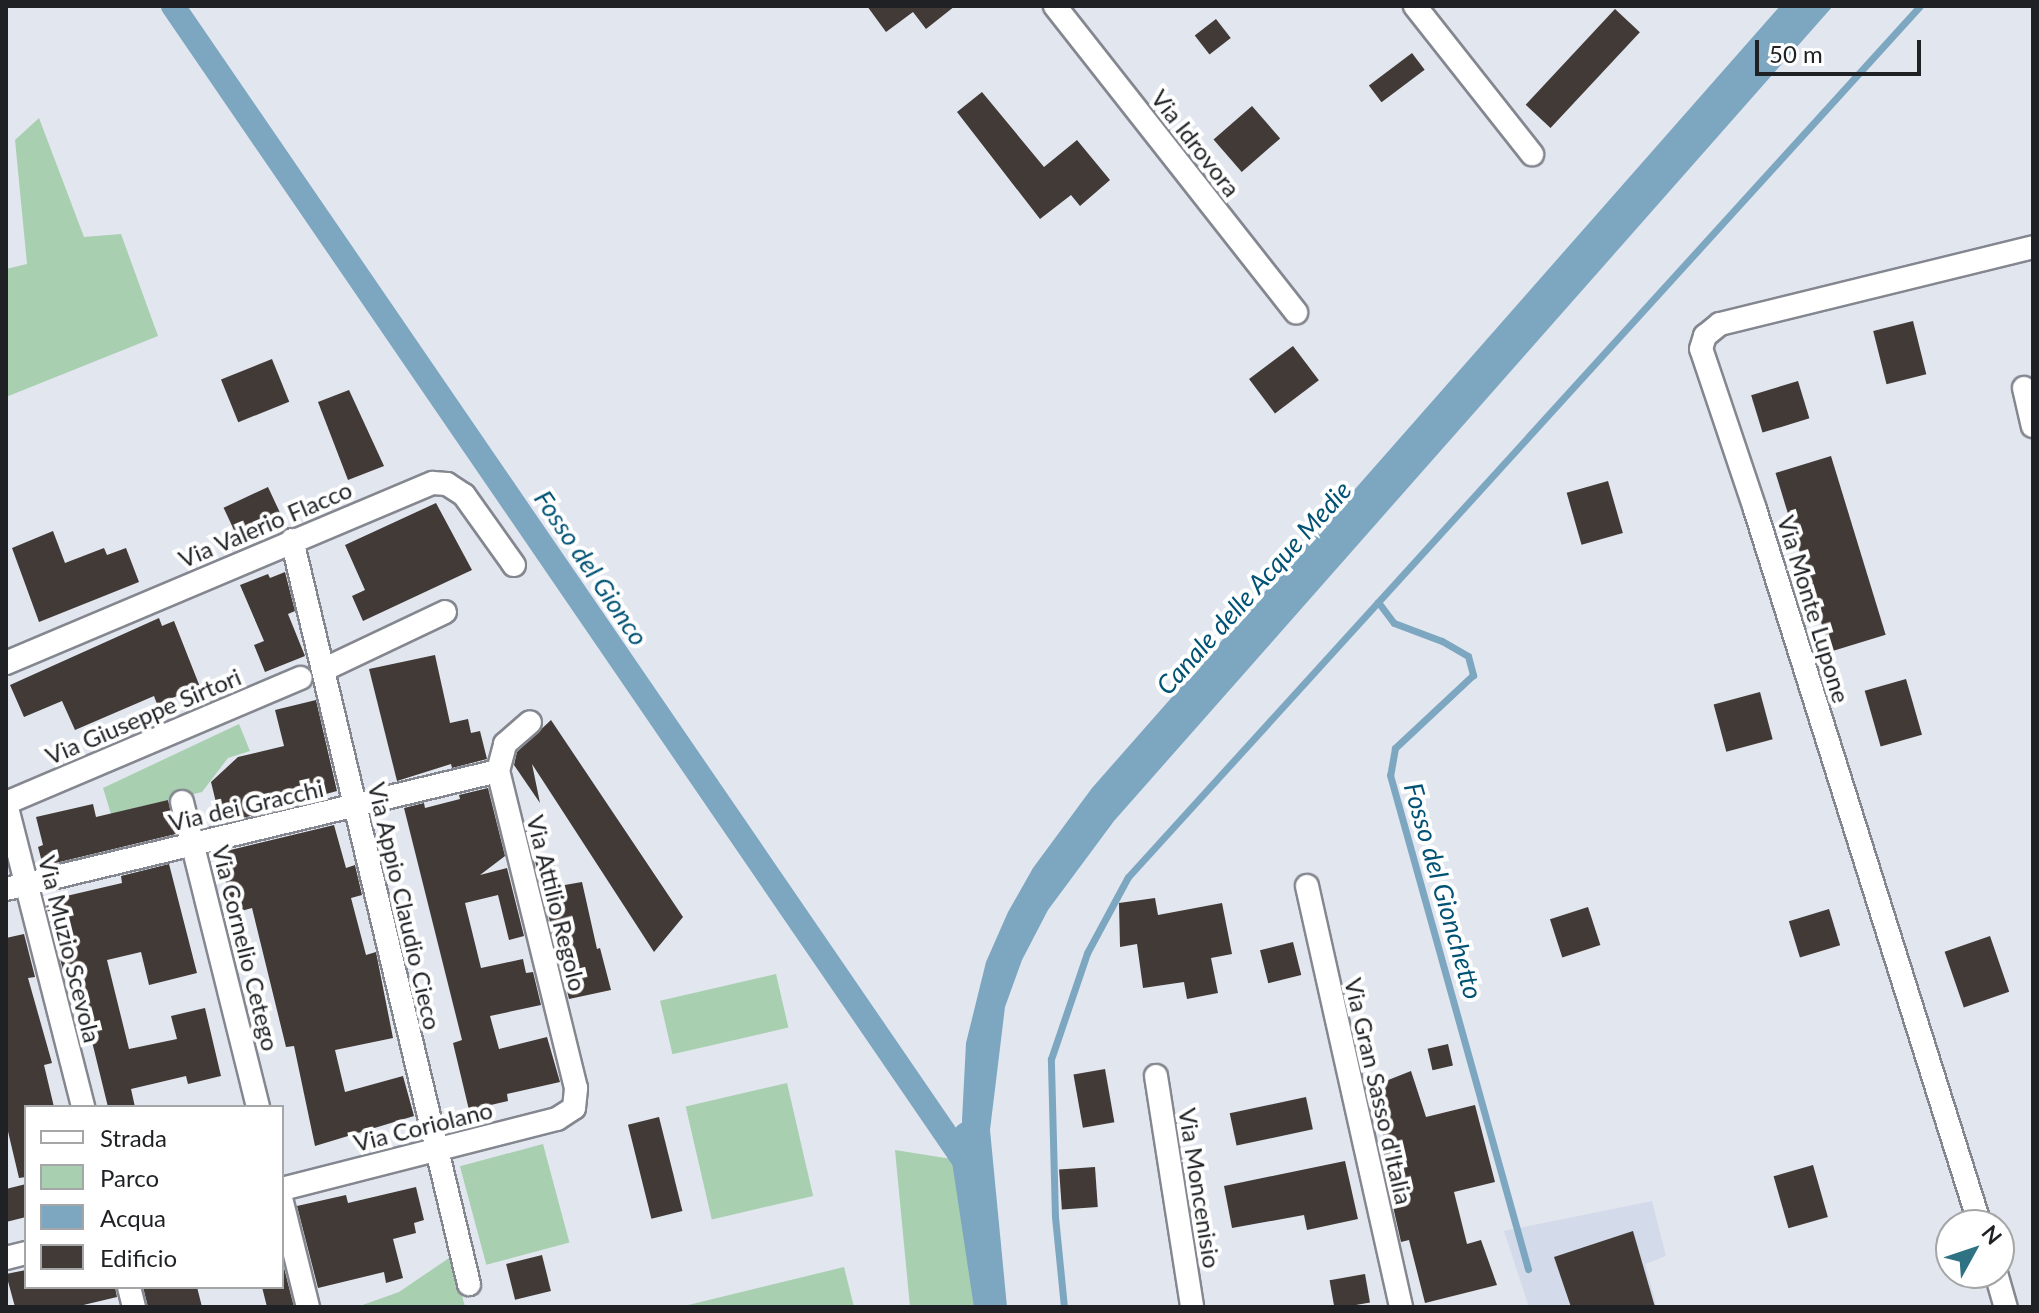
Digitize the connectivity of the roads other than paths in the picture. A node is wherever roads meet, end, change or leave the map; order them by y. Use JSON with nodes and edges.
{"nodes":[{"id":1,"x":1055,"y":6,"type":"edge"},
{"id":2,"x":1415,"y":6,"type":"edge"},
{"id":3,"x":1532,"y":154,"type":"dead end"},
{"id":4,"x":2033,"y":247,"type":"edge"},
{"id":5,"x":1296,"y":312,"type":"dead end"},
{"id":6,"x":2024,"y":388,"type":"dead end"},
{"id":7,"x":2033,"y":426,"type":"edge"},
{"id":8,"x":292,"y":540,"type":"junction"},
{"id":9,"x":514,"y":565,"type":"dead end"},
{"id":10,"x":445,"y":612,"type":"dead end"},
{"id":11,"x":6,"y":663,"type":"edge"},
{"id":12,"x":323,"y":670,"type":"junction"},
{"id":13,"x":301,"y":678,"type":"dead end"},
{"id":14,"x":530,"y":722,"type":"dead end"},
{"id":15,"x":498,"y":771,"type":"junction"},
{"id":16,"x":182,"y":802,"type":"dead end"},
{"id":17,"x":6,"y":803,"type":"edge"},
{"id":18,"x":355,"y":805,"type":"junction"},
{"id":19,"x":193,"y":844,"type":"junction"},
{"id":20,"x":1307,"y":886,"type":"dead end"},
{"id":21,"x":16,"y":887,"type":"edge"},
{"id":22,"x":1156,"y":1076,"type":"dead end"},
{"id":23,"x":82,"y":1105,"type":"edge"},
{"id":24,"x":258,"y":1105,"type":"edge"},
{"id":25,"x":574,"y":1108,"type":"joint"},
{"id":26,"x":437,"y":1150,"type":"junction"},
{"id":27,"x":284,"y":1188,"type":"edge"},
{"id":28,"x":1975,"y":1209,"type":"edge"},
{"id":29,"x":284,"y":1210,"type":"edge"},
{"id":30,"x":469,"y":1284,"type":"dead end"},
{"id":31,"x":308,"y":1307,"type":"edge"},
{"id":32,"x":1192,"y":1307,"type":"edge"},
{"id":33,"x":1401,"y":1307,"type":"edge"}],
"edges":[{"from":1,"to":5,"type":"street","name":"Via Idrovora"},
{"from":2,"to":3,"type":"street"},
{"from":4,"to":28,"type":"street","name":"Via Monte Lupone"},
{"from":6,"to":7,"type":"street"},
{"from":8,"to":9,"type":"street","name":"Via Valerio Flacco"},
{"from":8,"to":11,"type":"street","name":"Via Valerio Flacco"},
{"from":8,"to":12,"type":"street","name":"Via Appio Claudio Cieco"},
{"from":10,"to":12,"type":"street"},
{"from":12,"to":18,"type":"street","name":"Via Appio Claudio Cieco"},
{"from":13,"to":17,"type":"street","name":"Via Giuseppe Sirtori"},
{"from":14,"to":15,"type":"street"},
{"from":15,"to":18,"type":"street","name":"Via dei Gracchi"},
{"from":15,"to":25,"type":"street","name":"Via Attilio Regolo"},
{"from":16,"to":19,"type":"street","name":"Via Cornelio Cetego"},
{"from":17,"to":21,"type":"street","name":"Via Muzio Scevola"},
{"from":18,"to":19,"type":"street","name":"Via dei Gracchi"},
{"from":18,"to":26,"type":"street","name":"Via Appio Claudio Cieco"},
{"from":19,"to":21,"type":"street","name":"Via dei Gracchi"},
{"from":19,"to":24,"type":"street","name":"Via Cornelio Cetego"},
{"from":20,"to":33,"type":"street","name":"Via Gran Sasso d'Italia"},
{"from":21,"to":23,"type":"street","name":"Via Muzio Scevola"},
{"from":22,"to":32,"type":"street","name":"Via Moncenisio"},
{"from":25,"to":26,"type":"street","name":"Via Coriolano"},
{"from":26,"to":27,"type":"street","name":"Via Coriolano"},
{"from":26,"to":30,"type":"street","name":"Via Appio Claudio Cieco"},
{"from":29,"to":31,"type":"street"}]}
